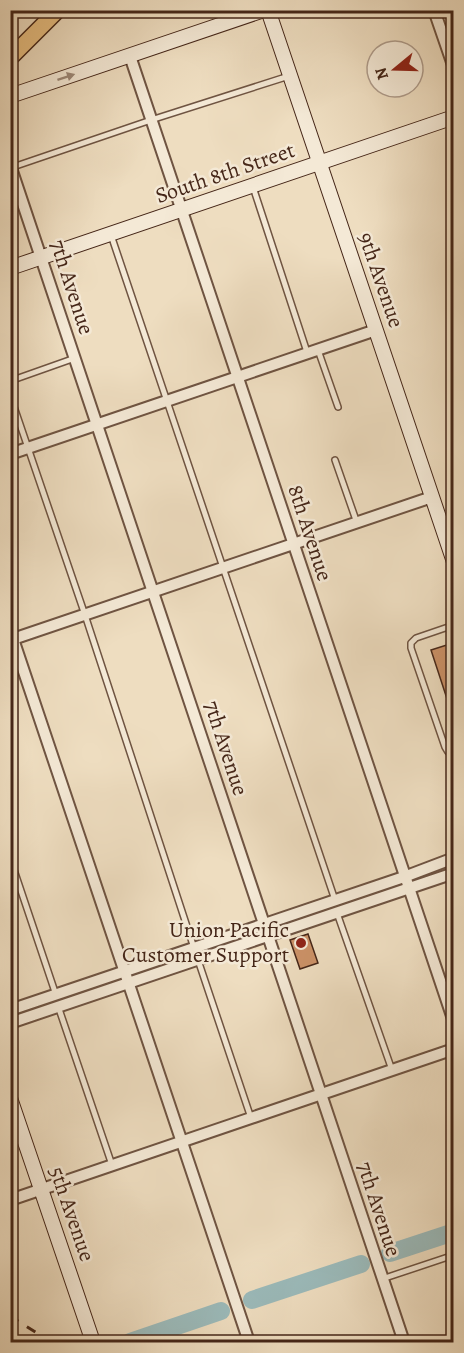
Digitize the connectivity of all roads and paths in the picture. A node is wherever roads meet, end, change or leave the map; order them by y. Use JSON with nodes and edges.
{"nodes":[{"id":1,"x":58,"y":10,"type":"edge"},
{"id":2,"x":264,"y":10,"type":"edge"},
{"id":3,"x":268,"y":10,"type":"edge"},
{"id":4,"x":434,"y":10,"type":"edge"},
{"id":5,"x":130,"y":56,"type":"junction"},
{"id":6,"x":10,"y":58,"type":"edge"},
{"id":7,"x":453,"y":68,"type":"edge"},
{"id":8,"x":290,"y":76,"type":"junction"},
{"id":9,"x":10,"y":96,"type":"edge"},
{"id":10,"x":453,"y":117,"type":"edge"},
{"id":11,"x":152,"y":120,"type":"junction"},
{"id":12,"x":320,"y":163,"type":"junction"},
{"id":13,"x":11,"y":167,"type":"edge"},
{"id":14,"x":253,"y":186,"type":"junction"},
{"id":15,"x":182,"y":210,"type":"junction"},
{"id":16,"x":111,"y":234,"type":"junction"},
{"id":17,"x":41,"y":258,"type":"junction"},
{"id":18,"x":10,"y":268,"type":"edge"},
{"id":19,"x":376,"y":330,"type":"junction"},
{"id":20,"x":313,"y":352,"type":"junction"},
{"id":21,"x":75,"y":358,"type":"junction"},
{"id":22,"x":237,"y":377,"type":"junction"},
{"id":23,"x":10,"y":381,"type":"edge"},
{"id":24,"x":10,"y":395,"type":"edge"},
{"id":25,"x":168,"y":401,"type":"junction"},
{"id":26,"x":338,"y":408,"type":"dead end"},
{"id":27,"x":97,"y":425,"type":"junction"},
{"id":28,"x":28,"y":448,"type":"junction"},
{"id":29,"x":10,"y":454,"type":"edge"},
{"id":30,"x":335,"y":460,"type":"dead end"},
{"id":31,"x":432,"y":497,"type":"junction"},
{"id":32,"x":357,"y":523,"type":"junction"},
{"id":33,"x":293,"y":544,"type":"junction"},
{"id":34,"x":453,"y":562,"type":"edge"},
{"id":35,"x":223,"y":568,"type":"junction"},
{"id":36,"x":153,"y":592,"type":"junction"},
{"id":37,"x":85,"y":615,"type":"junction"},
{"id":38,"x":453,"y":625,"type":"edge"},
{"id":39,"x":12,"y":636,"type":"edge"},
{"id":40,"x":453,"y":753,"type":"edge"},
{"id":41,"x":10,"y":858,"type":"edge"},
{"id":42,"x":453,"y":858,"type":"edge"},
{"id":43,"x":453,"y":873,"type":"edge"},
{"id":44,"x":406,"y":882,"type":"junction"},
{"id":45,"x":335,"y":900,"type":"junction"},
{"id":46,"x":337,"y":913,"type":"junction"},
{"id":47,"x":264,"y":924,"type":"junction"},
{"id":48,"x":268,"y":936,"type":"junction"},
{"id":49,"x":194,"y":948,"type":"junction"},
{"id":50,"x":198,"y":960,"type":"junction"},
{"id":51,"x":124,"y":972,"type":"junction"},
{"id":52,"x":128,"y":983,"type":"junction"},
{"id":53,"x":57,"y":1000,"type":"junction"},
{"id":54,"x":10,"y":1010,"type":"edge"},
{"id":55,"x":453,"y":1022,"type":"edge"},
{"id":56,"x":10,"y":1023,"type":"edge"},
{"id":57,"x":453,"y":1049,"type":"edge"},
{"id":58,"x":393,"y":1071,"type":"junction"},
{"id":59,"x":321,"y":1096,"type":"junction"},
{"id":60,"x":10,"y":1098,"type":"edge"},
{"id":61,"x":251,"y":1119,"type":"junction"},
{"id":62,"x":181,"y":1142,"type":"junction"},
{"id":63,"x":112,"y":1165,"type":"junction"},
{"id":64,"x":41,"y":1190,"type":"junction"},
{"id":65,"x":10,"y":1200,"type":"edge"},
{"id":66,"x":453,"y":1255,"type":"edge"},
{"id":67,"x":382,"y":1279,"type":"junction"},
{"id":68,"x":93,"y":1342,"type":"edge"},
{"id":69,"x":249,"y":1342,"type":"edge"},
{"id":70,"x":404,"y":1342,"type":"edge"}],
"edges":[{"from":1,"to":6,"type":"main road"},
{"from":2,"to":5,"type":"street"},
{"from":3,"to":8,"type":"street","name":"9th Avenue"},
{"from":4,"to":7,"type":"street"},
{"from":9,"to":5,"type":"street","one_way":true},
{"from":5,"to":11,"type":"street","name":"8th Avenue"},
{"from":8,"to":11,"type":"lane"},
{"from":8,"to":12,"type":"street","name":"9th Avenue"},
{"from":10,"to":12,"type":"street","name":"South 8th Street"},
{"from":11,"to":13,"type":"lane"},
{"from":11,"to":15,"type":"street","name":"8th Avenue"},
{"from":12,"to":14,"type":"street","name":"South 8th Street"},
{"from":12,"to":19,"type":"street","name":"9th Avenue"},
{"from":13,"to":17,"type":"street","name":"7th Avenue"},
{"from":14,"to":15,"type":"street","name":"South 8th Street"},
{"from":14,"to":20,"type":"lane"},
{"from":15,"to":16,"type":"street","name":"South 8th Street"},
{"from":15,"to":22,"type":"street","name":"8th Avenue"},
{"from":16,"to":17,"type":"street","name":"South 8th Street"},
{"from":16,"to":25,"type":"lane"},
{"from":17,"to":18,"type":"street","name":"South 8th Street"},
{"from":17,"to":21,"type":"street","name":"7th Avenue"},
{"from":19,"to":20,"type":"street"},
{"from":19,"to":31,"type":"street","name":"9th Avenue"},
{"from":20,"to":22,"type":"street"},
{"from":20,"to":26,"type":"lane"},
{"from":21,"to":23,"type":"lane"},
{"from":21,"to":27,"type":"street","name":"7th Avenue"},
{"from":22,"to":25,"type":"street"},
{"from":22,"to":33,"type":"street","name":"8th Avenue"},
{"from":24,"to":28,"type":"lane"},
{"from":25,"to":27,"type":"street"},
{"from":25,"to":35,"type":"lane"},
{"from":27,"to":28,"type":"street"},
{"from":27,"to":36,"type":"street","name":"7th Avenue"},
{"from":28,"to":29,"type":"street"},
{"from":28,"to":37,"type":"lane"},
{"from":30,"to":32,"type":"lane"},
{"from":31,"to":32,"type":"street"},
{"from":31,"to":34,"type":"street","name":"9th Avenue"},
{"from":32,"to":33,"type":"street"},
{"from":33,"to":35,"type":"street"},
{"from":33,"to":44,"type":"street","name":"8th Avenue"},
{"from":35,"to":36,"type":"street"},
{"from":35,"to":45,"type":"lane"},
{"from":36,"to":37,"type":"street"},
{"from":36,"to":47,"type":"street","name":"7th Avenue"},
{"from":37,"to":39,"type":"street"},
{"from":37,"to":49,"type":"lane"},
{"from":38,"to":40,"type":"lane"},
{"from":39,"to":51,"type":"street"},
{"from":41,"to":53,"type":"lane"},
{"from":42,"to":44,"type":"street"},
{"from":43,"to":44,"type":"street"},
{"from":44,"to":45,"type":"street"},
{"from":44,"to":46,"type":"street"},
{"from":44,"to":55,"type":"street","name":"8th Avenue"},
{"from":45,"to":47,"type":"street"},
{"from":46,"to":48,"type":"street"},
{"from":46,"to":58,"type":"lane"},
{"from":47,"to":48,"type":"street","name":"7th Avenue"},
{"from":47,"to":49,"type":"street"},
{"from":48,"to":50,"type":"street"},
{"from":48,"to":59,"type":"street","name":"7th Avenue"},
{"from":49,"to":51,"type":"street"},
{"from":50,"to":52,"type":"street"},
{"from":50,"to":61,"type":"lane"},
{"from":51,"to":52,"type":"street"},
{"from":51,"to":53,"type":"street"},
{"from":52,"to":53,"type":"street"},
{"from":52,"to":62,"type":"street"},
{"from":53,"to":54,"type":"street"},
{"from":53,"to":56,"type":"street"},
{"from":53,"to":63,"type":"lane"},
{"from":57,"to":58,"type":"street"},
{"from":58,"to":59,"type":"street"},
{"from":59,"to":61,"type":"street"},
{"from":59,"to":67,"type":"street","name":"7th Avenue"},
{"from":60,"to":64,"type":"street","name":"5th Avenue"},
{"from":61,"to":62,"type":"street"},
{"from":62,"to":63,"type":"street"},
{"from":62,"to":69,"type":"street"},
{"from":63,"to":64,"type":"street"},
{"from":64,"to":65,"type":"street"},
{"from":64,"to":68,"type":"street","name":"5th Avenue"},
{"from":66,"to":67,"type":"lane"},
{"from":67,"to":70,"type":"street","name":"7th Avenue"}]}
